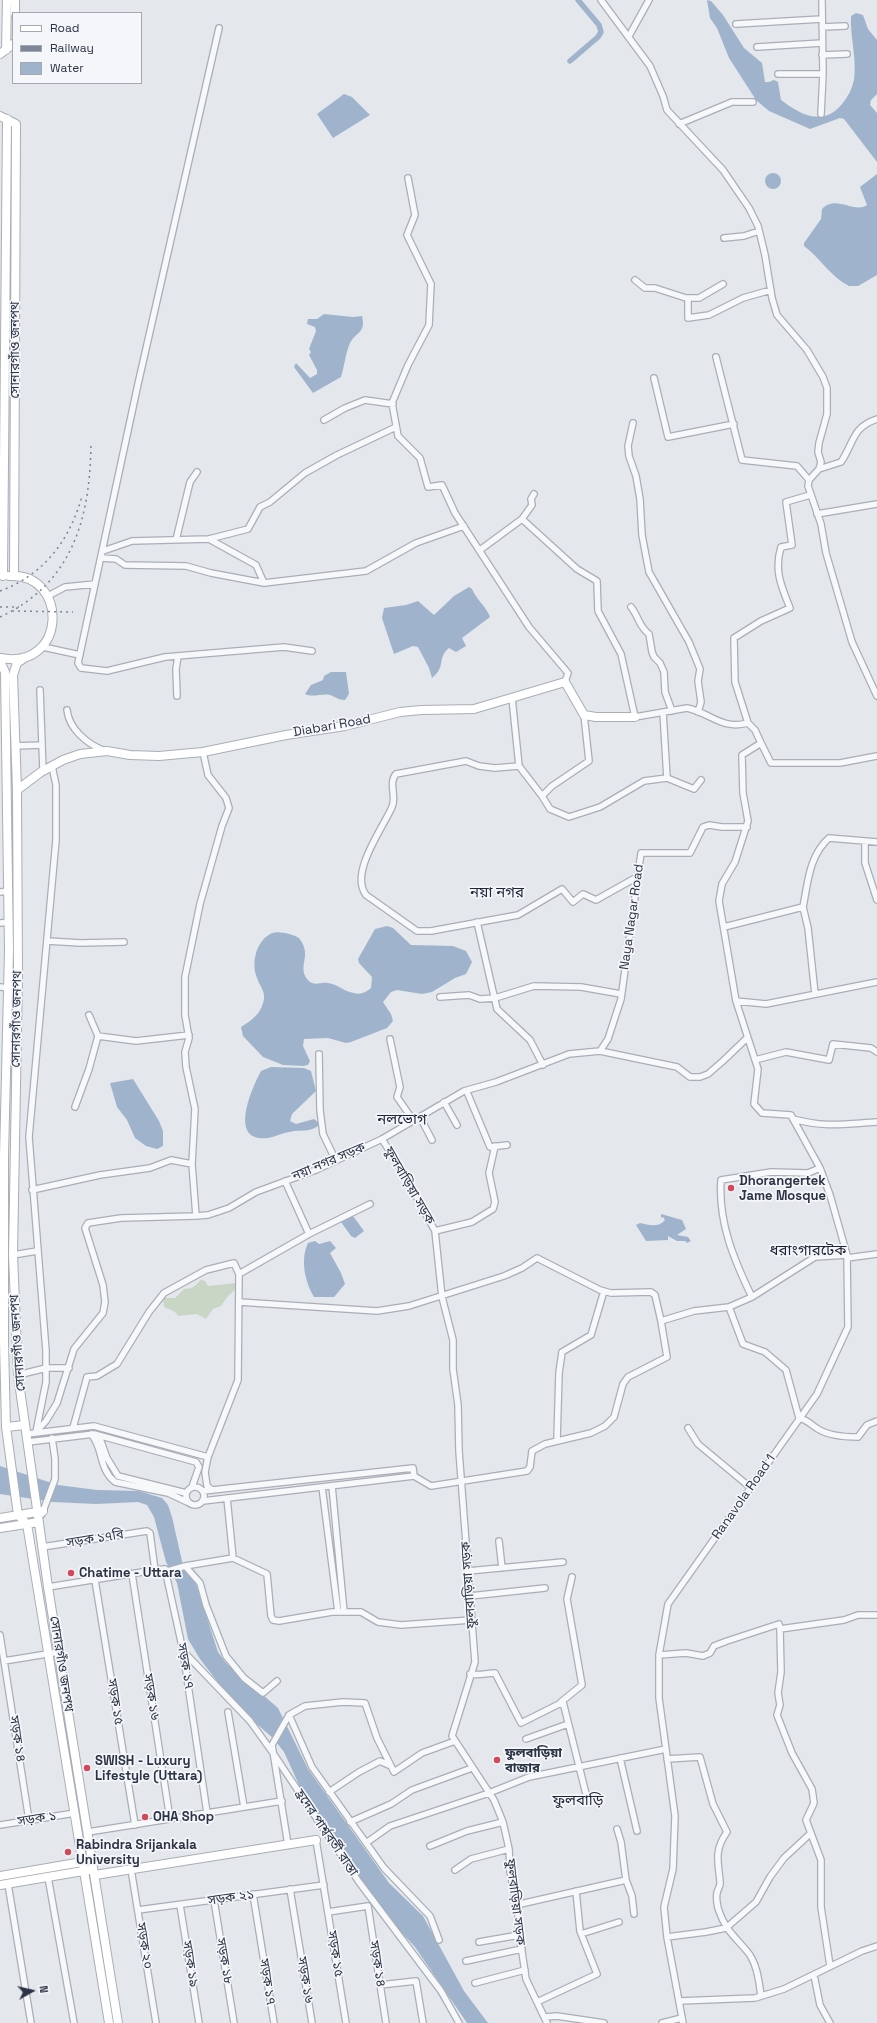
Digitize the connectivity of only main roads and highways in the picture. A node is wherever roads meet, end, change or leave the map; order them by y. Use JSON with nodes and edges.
{"nodes":[{"id":1,"x":7,"y":0,"type":"edge"},
{"id":2,"x":14,"y":0,"type":"edge"},
{"id":3,"x":14,"y":12,"type":"edge"},
{"id":4,"x":12,"y":45,"type":"edge"},
{"id":5,"x":3,"y":52,"type":"edge"},
{"id":6,"x":4,"y":117,"type":"edge"},
{"id":7,"x":14,"y":576,"type":"junction"},
{"id":8,"x":2,"y":577,"type":"edge"},
{"id":9,"x":23,"y":659,"type":"junction"},
{"id":10,"x":0,"y":660,"type":"edge"},
{"id":11,"x":636,"y":717,"type":"road end"},
{"id":12,"x":2,"y":722,"type":"edge"},
{"id":13,"x":3,"y":733,"type":"edge"},
{"id":14,"x":17,"y":790,"type":"junction"},
{"id":15,"x":4,"y":791,"type":"edge"},
{"id":16,"x":17,"y":833,"type":"junction"},
{"id":17,"x":4,"y":835,"type":"edge"},
{"id":18,"x":4,"y":987,"type":"edge"},
{"id":19,"x":3,"y":1096,"type":"edge"},
{"id":20,"x":2,"y":1133,"type":"edge"},
{"id":21,"x":2,"y":1156,"type":"edge"},
{"id":22,"x":2,"y":1203,"type":"edge"},
{"id":23,"x":2,"y":1291,"type":"edge"},
{"id":24,"x":2,"y":1342,"type":"edge"},
{"id":25,"x":25,"y":1425,"type":"junction"},
{"id":26,"x":6,"y":1427,"type":"junction"},
{"id":27,"x":39,"y":1509,"type":"junction"},
{"id":28,"x":18,"y":1515,"type":"junction"},
{"id":29,"x":0,"y":1518,"type":"edge"},
{"id":30,"x":39,"y":1522,"type":"junction"},
{"id":31,"x":27,"y":1524,"type":"junction"},
{"id":32,"x":0,"y":1528,"type":"edge"},
{"id":33,"x":316,"y":1840,"type":"road end"},
{"id":34,"x":92,"y":1860,"type":"junction"},
{"id":35,"x":83,"y":1862,"type":"junction"},
{"id":36,"x":84,"y":1871,"type":"junction"},
{"id":37,"x":94,"y":1872,"type":"junction"},
{"id":38,"x":0,"y":1876,"type":"edge"},
{"id":39,"x":4,"y":1884,"type":"edge"},
{"id":40,"x":106,"y":1947,"type":"junction"},
{"id":41,"x":97,"y":1949,"type":"junction"},
{"id":42,"x":109,"y":2023,"type":"edge"},
{"id":43,"x":118,"y":2023,"type":"edge"}],
"edges":[{"from":1,"to":5,"type":"main road"},
{"from":2,"to":3,"type":"main road"},
{"from":4,"to":5,"type":"main road"},
{"from":6,"to":7,"type":"main road","name":"সোনারগাঁও জনপথ"},
{"from":6,"to":8,"type":"main road","name":"সোনারগাঁও জনপথ"},
{"from":7,"to":8,"type":"main road","name":"সোনারগাঁও জনপথ"},
{"from":7,"to":9,"type":"main road","name":"সোনারগাঁও জনপথ"},
{"from":9,"to":10,"type":"main road","name":"সোনারগাঁও জনপথ"},
{"from":9,"to":14,"type":"main road","name":"সোনারগাঁও জনপথ"},
{"from":10,"to":12,"type":"main road","name":"সোনারগাঁও জনপথ"},
{"from":11,"to":14,"type":"main road","name":"Diabari Road"},
{"from":12,"to":13,"type":"main road","name":"সোনারগাঁও জনপথ"},
{"from":13,"to":15,"type":"main road","name":"সোনারগাঁও জনপথ"},
{"from":14,"to":16,"type":"main road","name":"সোনারগাঁও জনপথ"},
{"from":15,"to":17,"type":"main road","name":"সোনারগাঁও জনপথ"},
{"from":16,"to":17,"type":"main road"},
{"from":16,"to":25,"type":"main road","name":"সোনারগাঁও জনপথ"},
{"from":17,"to":18,"type":"main road","name":"সোনারগাঁও জনপথ"},
{"from":18,"to":19,"type":"main road","name":"সোনারগাঁও জনপথ"},
{"from":19,"to":20,"type":"main road","name":"সোনারগাঁও জনপথ"},
{"from":20,"to":21,"type":"main road","name":"সোনারগাঁও জনপথ"},
{"from":21,"to":22,"type":"main road","name":"সোনারগাঁও জনপথ"},
{"from":22,"to":23,"type":"main road","name":"সোনারগাঁও জনপথ"},
{"from":23,"to":24,"type":"main road","name":"সোনারগাঁও জনপথ"},
{"from":24,"to":26,"type":"main road","name":"সোনারগাঁও জনপথ"},
{"from":25,"to":26,"type":"main road"},
{"from":25,"to":27,"type":"main road","name":"সোনারগাঁও জনপথ"},
{"from":26,"to":28,"type":"main road","name":"সোনারগাঁও জনপথ"},
{"from":27,"to":28,"type":"main road"},
{"from":27,"to":30,"type":"main road","name":"সোনারগাঁও জনপথ"},
{"from":28,"to":29,"type":"main road"},
{"from":28,"to":31,"type":"main road"},
{"from":30,"to":31,"type":"main road"},
{"from":30,"to":34,"type":"main road","name":"সোনারগাঁও জনপথ"},
{"from":31,"to":32,"type":"main road"},
{"from":31,"to":35,"type":"main road","name":"সোনারগাঁও জনপথ"},
{"from":33,"to":37,"type":"main road"},
{"from":34,"to":35,"type":"main road"},
{"from":34,"to":37,"type":"main road","name":"সোনারগাঁও জনপথ"},
{"from":35,"to":36,"type":"main road","name":"সোনারগাঁও জনপথ"},
{"from":35,"to":38,"type":"main road"},
{"from":36,"to":37,"type":"main road"},
{"from":36,"to":39,"type":"main road"},
{"from":36,"to":41,"type":"main road","name":"সোনারগাঁও জনপথ"},
{"from":37,"to":40,"type":"main road","name":"সোনারগাঁও জনপথ"},
{"from":40,"to":41,"type":"main road"},
{"from":40,"to":43,"type":"main road","name":"সোনারগাঁও জনপথ"},
{"from":41,"to":42,"type":"main road","name":"সোনারগাঁও জনপথ"}]}
